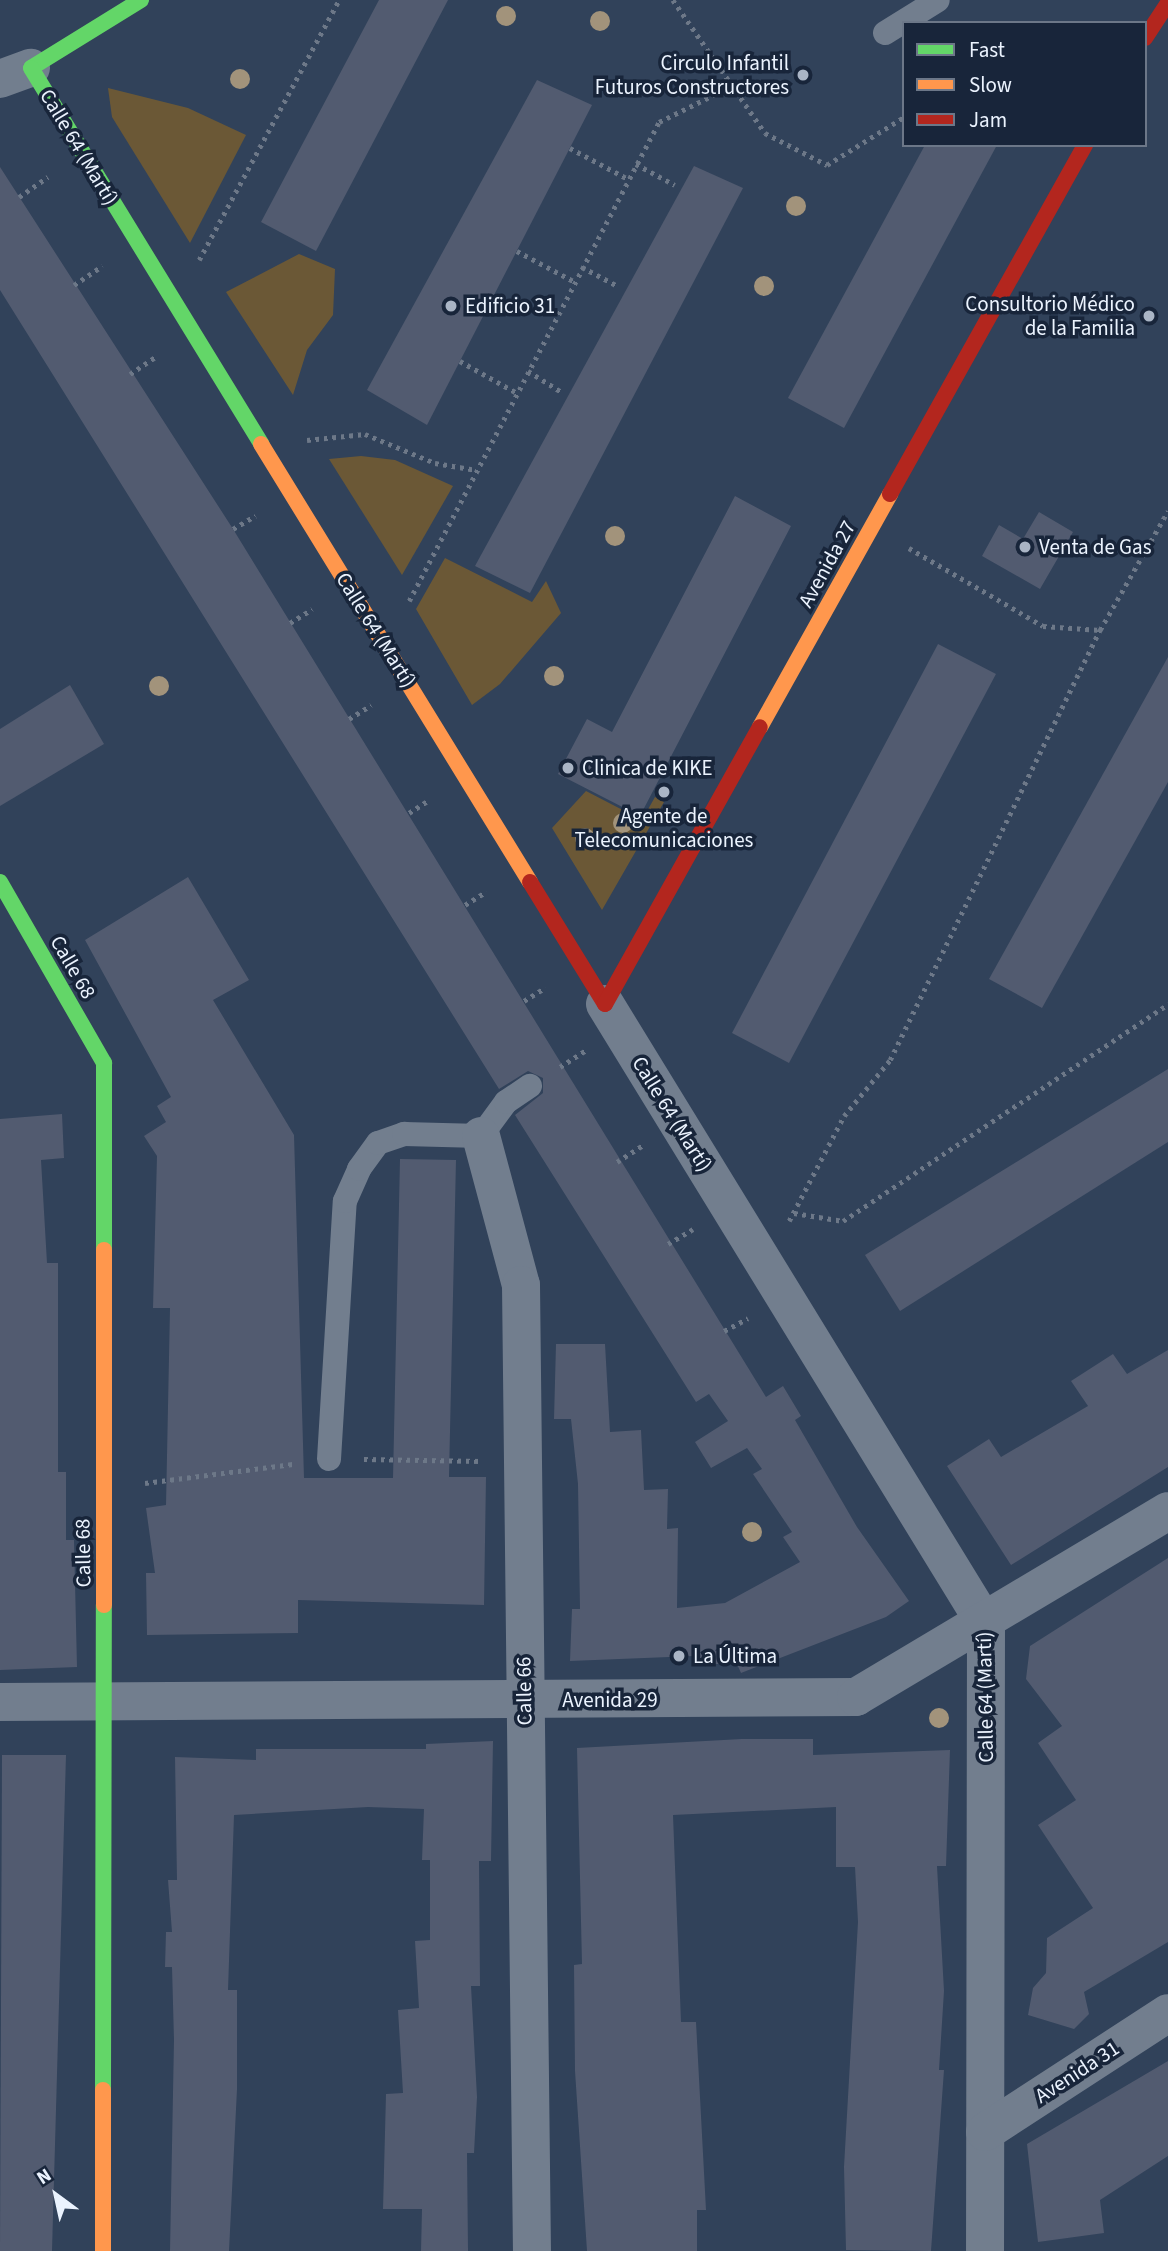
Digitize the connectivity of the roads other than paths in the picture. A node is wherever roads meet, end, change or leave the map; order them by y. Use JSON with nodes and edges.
{"nodes":[{"id":1,"x":141,"y":0,"type":"edge"},
{"id":2,"x":937,"y":0,"type":"edge"},
{"id":3,"x":1166,"y":1,"type":"edge"},
{"id":4,"x":904,"y":21,"type":"edge"},
{"id":5,"x":902,"y":22,"type":"edge"},
{"id":6,"x":885,"y":33,"type":"dead end"},
{"id":7,"x":1147,"y":34,"type":"edge"},
{"id":8,"x":16,"y":74,"type":"edge"},
{"id":9,"x":1084,"y":147,"type":"edge"},
{"id":10,"x":0,"y":882,"type":"edge"},
{"id":11,"x":612,"y":1016,"type":"junction"},
{"id":12,"x":530,"y":1086,"type":"road end"},
{"id":13,"x":481,"y":1136,"type":"junction"},
{"id":14,"x":328,"y":1459,"type":"dead end"},
{"id":15,"x":1168,"y":1511,"type":"edge"},
{"id":16,"x":986,"y":1625,"type":"junction"},
{"id":17,"x":107,"y":1700,"type":"junction"},
{"id":18,"x":524,"y":1700,"type":"junction"},
{"id":19,"x":0,"y":1702,"type":"edge"},
{"id":20,"x":1168,"y":2013,"type":"edge"},
{"id":21,"x":985,"y":2132,"type":"junction"},
{"id":22,"x":103,"y":2251,"type":"edge"},
{"id":23,"x":532,"y":2251,"type":"edge"},
{"id":24,"x":985,"y":2251,"type":"edge"}],
"edges":[{"from":1,"to":8,"type":"street"},
{"from":2,"to":4,"type":"lane"},
{"from":3,"to":7,"type":"street"},
{"from":5,"to":6,"type":"lane"},
{"from":8,"to":11,"type":"street","name":"Calle 64 (Martí)"},
{"from":9,"to":11,"type":"street","name":"Avenida 27"},
{"from":10,"to":17,"type":"street","name":"Calle 68"},
{"from":11,"to":16,"type":"street","name":"Calle 64 (Martí)"},
{"from":12,"to":13,"type":"lane"},
{"from":13,"to":14,"type":"lane"},
{"from":13,"to":18,"type":"street","name":"Calle 66"},
{"from":15,"to":16,"type":"street","name":"Avenida 29"},
{"from":16,"to":18,"type":"street","name":"Avenida 29"},
{"from":16,"to":21,"type":"street","name":"Calle 64 (Martí)"},
{"from":17,"to":18,"type":"street","name":"Avenida 29"},
{"from":17,"to":19,"type":"street","name":"Avenida 29"},
{"from":17,"to":22,"type":"street","name":"Calle 68"},
{"from":18,"to":23,"type":"street","name":"Calle 66"},
{"from":20,"to":21,"type":"street","name":"Avenida 31"},
{"from":21,"to":24,"type":"street","name":"Calle 64 (Martí)"}]}
